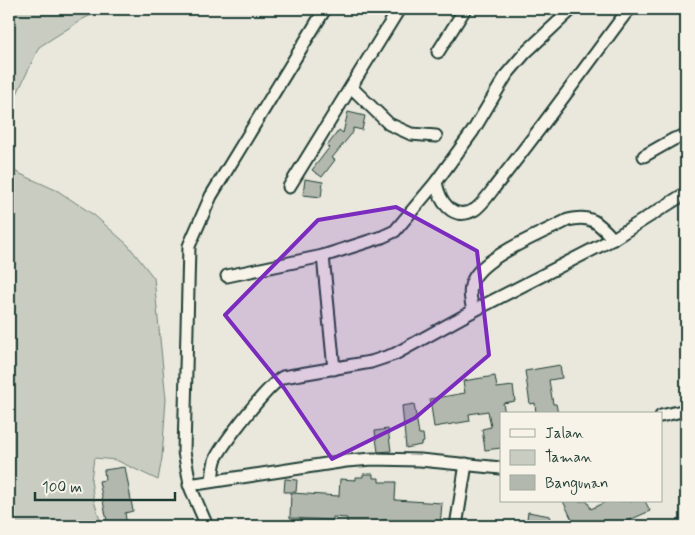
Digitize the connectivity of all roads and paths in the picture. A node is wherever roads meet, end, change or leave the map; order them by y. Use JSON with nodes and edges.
{"nodes":[{"id":1,"x":325,"y":9,"type":"edge"},
{"id":2,"x":399,"y":9,"type":"edge"},
{"id":3,"x":465,"y":9,"type":"edge"},
{"id":4,"x":572,"y":9,"type":"edge"},
{"id":5,"x":630,"y":9,"type":"edge"},
{"id":6,"x":438,"y":52,"type":"dead end"},
{"id":7,"x":351,"y":87,"type":"junction"},
{"id":8,"x":686,"y":135,"type":"edge"},
{"id":9,"x":436,"y":136,"type":"dead end"},
{"id":10,"x":644,"y":156,"type":"dead end"},
{"id":11,"x":436,"y":182,"type":"junction"},
{"id":12,"x":289,"y":188,"type":"dead end"},
{"id":13,"x":686,"y":193,"type":"edge"},
{"id":14,"x":613,"y":239,"type":"junction"},
{"id":15,"x":322,"y":256,"type":"junction"},
{"id":16,"x":227,"y":276,"type":"dead end"},
{"id":17,"x":473,"y":311,"type":"junction"},
{"id":18,"x":334,"y":369,"type":"junction"},
{"id":19,"x":686,"y":410,"type":"edge"},
{"id":20,"x":662,"y":416,"type":"edge"},
{"id":21,"x":466,"y":464,"type":"junction"},
{"id":22,"x":500,"y":468,"type":"edge"},
{"id":23,"x":212,"y":482,"type":"junction"},
{"id":24,"x":190,"y":485,"type":"junction"},
{"id":25,"x":207,"y":526,"type":"edge"},
{"id":26,"x":456,"y":526,"type":"edge"}],
"edges":[{"from":1,"to":24,"type":"street"},
{"from":2,"to":7,"type":"street"},
{"from":3,"to":6,"type":"street"},
{"from":4,"to":11,"type":"street"},
{"from":5,"to":11,"type":"street"},
{"from":7,"to":9,"type":"street"},
{"from":7,"to":12,"type":"street"},
{"from":8,"to":10,"type":"street"},
{"from":11,"to":15,"type":"street"},
{"from":13,"to":14,"type":"street"},
{"from":14,"to":17,"type":"street"},
{"from":14,"to":17,"type":"street"},
{"from":15,"to":16,"type":"street"},
{"from":15,"to":18,"type":"street"},
{"from":17,"to":18,"type":"street"},
{"from":18,"to":23,"type":"street"},
{"from":19,"to":20,"type":"street"},
{"from":21,"to":22,"type":"street"},
{"from":21,"to":23,"type":"street"},
{"from":21,"to":26,"type":"street"},
{"from":23,"to":24,"type":"street"},
{"from":24,"to":25,"type":"street"}]}
